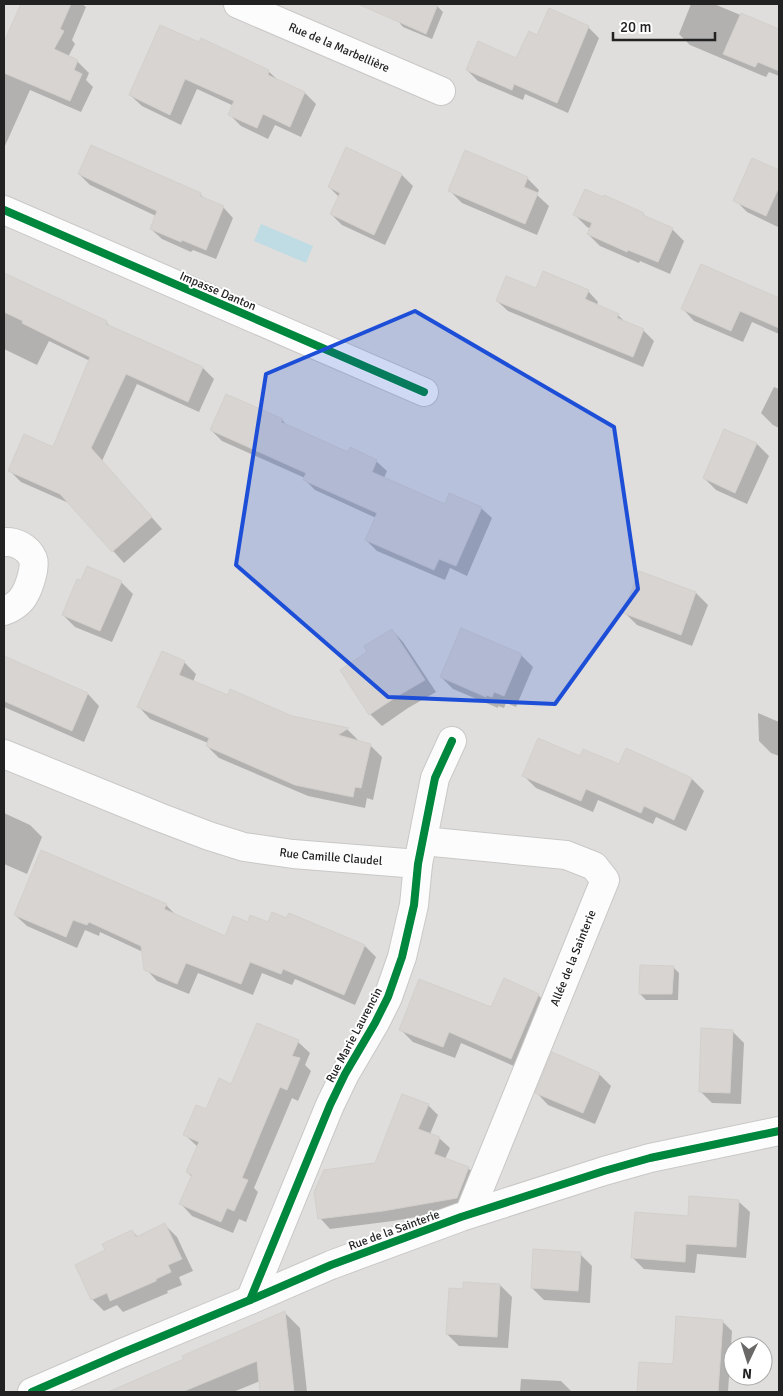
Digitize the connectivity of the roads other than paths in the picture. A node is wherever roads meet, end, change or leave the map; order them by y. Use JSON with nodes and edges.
{"nodes":[{"id":1,"x":238,"y":4,"type":"edge"},
{"id":2,"x":441,"y":91,"type":"dead end"},
{"id":3,"x":4,"y":210,"type":"edge"},
{"id":4,"x":424,"y":392,"type":"dead end"},
{"id":5,"x":4,"y":542,"type":"edge"},
{"id":6,"x":4,"y":611,"type":"edge"},
{"id":7,"x":452,"y":741,"type":"dead end"},
{"id":8,"x":4,"y":754,"type":"edge"},
{"id":9,"x":421,"y":853,"type":"junction"},
{"id":10,"x":779,"y":1131,"type":"edge"},
{"id":11,"x":469,"y":1214,"type":"junction"},
{"id":12,"x":250,"y":1300,"type":"junction"},
{"id":13,"x":32,"y":1392,"type":"edge"}],
"edges":[{"from":1,"to":2,"type":"street","name":"Rue de la Marbellière"},
{"from":3,"to":4,"type":"street","name":"Impasse Danton"},
{"from":5,"to":6,"type":"street"},
{"from":7,"to":9,"type":"street","name":"Rue Marie Laurencin"},
{"from":8,"to":9,"type":"street","name":"Rue Camille Claudel"},
{"from":9,"to":11,"type":"street","name":"Allée de la Sainterie"},
{"from":9,"to":12,"type":"street","name":"Rue Marie Laurencin"},
{"from":10,"to":11,"type":"street","name":"Rue de la Sainterie"},
{"from":11,"to":12,"type":"street","name":"Rue de la Sainterie"},
{"from":12,"to":13,"type":"street","name":"Rue de la Sainterie"}]}
